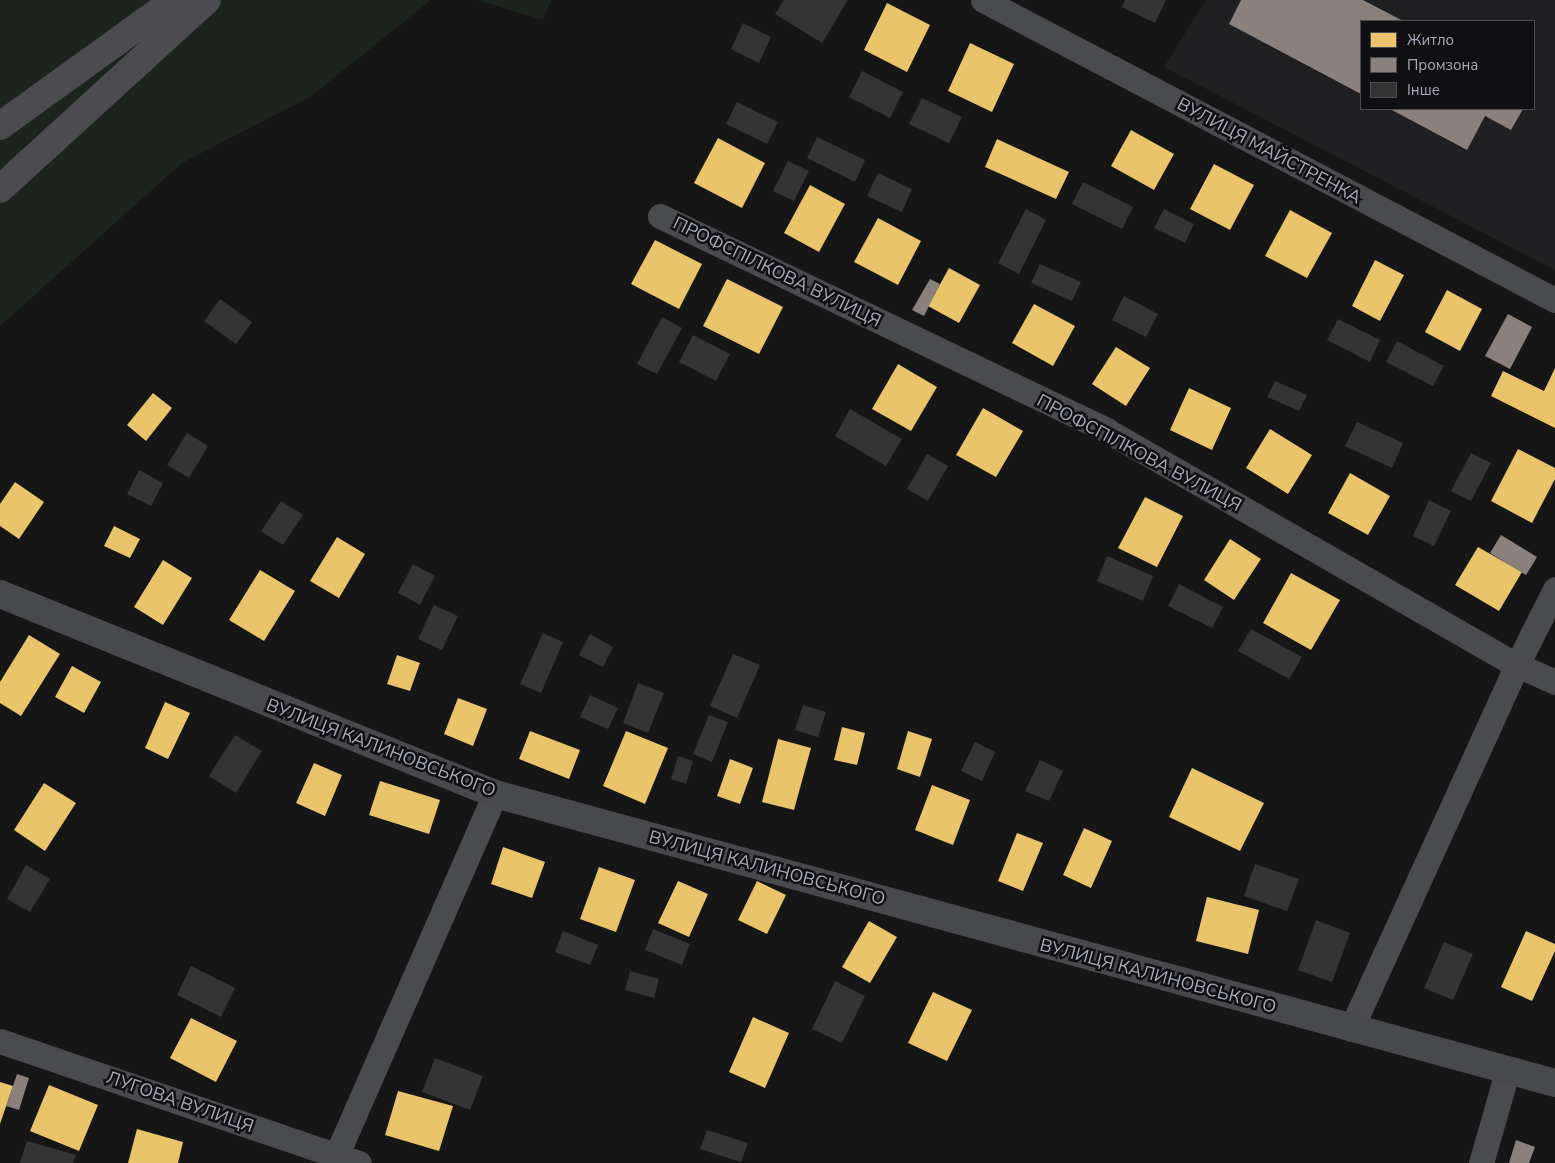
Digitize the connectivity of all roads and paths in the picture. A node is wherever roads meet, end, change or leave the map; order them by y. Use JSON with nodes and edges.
{"nodes":[{"id":1,"x":176,"y":0,"type":"edge"},
{"id":2,"x":207,"y":0,"type":"edge"},
{"id":3,"x":984,"y":0,"type":"edge"},
{"id":4,"x":0,"y":126,"type":"edge"},
{"id":5,"x":0,"y":189,"type":"edge"},
{"id":6,"x":660,"y":216,"type":"dead end"},
{"id":7,"x":1555,"y":300,"type":"edge"},
{"id":8,"x":1555,"y":589,"type":"edge"},
{"id":9,"x":0,"y":594,"type":"edge"},
{"id":10,"x":1517,"y":665,"type":"junction"},
{"id":11,"x":1555,"y":682,"type":"edge"},
{"id":12,"x":495,"y":794,"type":"junction"},
{"id":13,"x":1350,"y":1029,"type":"junction"},
{"id":14,"x":0,"y":1041,"type":"edge"},
{"id":15,"x":1508,"y":1069,"type":"junction"},
{"id":16,"x":1555,"y":1084,"type":"edge"},
{"id":17,"x":334,"y":1159,"type":"edge"},
{"id":18,"x":359,"y":1163,"type":"edge"},
{"id":19,"x":1481,"y":1163,"type":"edge"}],
"edges":[{"from":1,"to":4,"type":"highway"},
{"from":2,"to":5,"type":"highway"},
{"from":3,"to":7,"type":"street","name":"ВУЛИЦЯ МАЙСТРЕНКА"},
{"from":6,"to":10,"type":"street","name":"ПРОФСПІЛКОВА ВУЛИЦЯ"},
{"from":8,"to":10,"type":"street"},
{"from":9,"to":12,"type":"main road","name":"ВУЛИЦЯ КАЛИНОВСЬКОГО"},
{"from":10,"to":11,"type":"street","name":"ПРОФСПІЛКОВА ВУЛИЦЯ"},
{"from":10,"to":13,"type":"street"},
{"from":12,"to":13,"type":"main road","name":"ВУЛИЦЯ КАЛИНОВСЬКОГО"},
{"from":12,"to":17,"type":"street"},
{"from":13,"to":15,"type":"main road","name":"ВУЛИЦЯ КАЛИНОВСЬКОГО"},
{"from":14,"to":17,"type":"street","name":"ЛУГОВА ВУЛИЦЯ"},
{"from":15,"to":16,"type":"main road","name":"ВУЛИЦЯ КАЛИНОВСЬКОГО"},
{"from":15,"to":19,"type":"street"},
{"from":17,"to":18,"type":"street","name":"ЛУГОВА ВУЛИЦЯ"}]}
